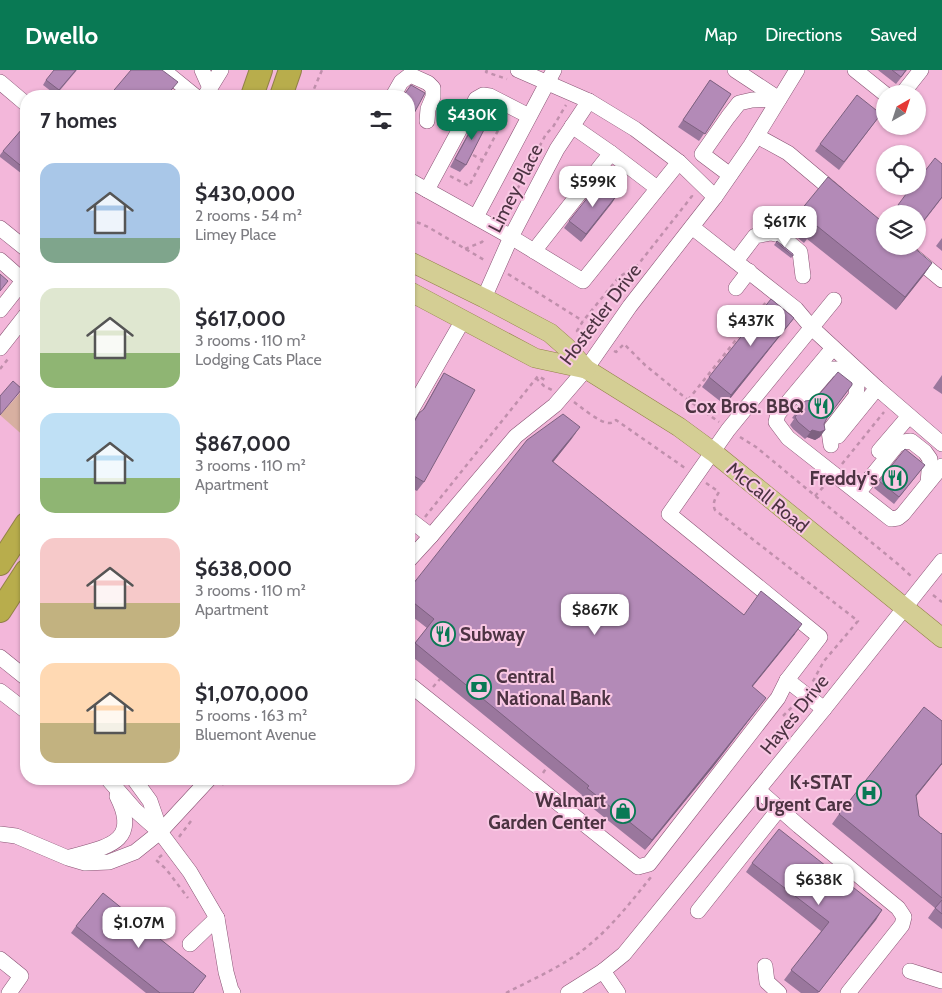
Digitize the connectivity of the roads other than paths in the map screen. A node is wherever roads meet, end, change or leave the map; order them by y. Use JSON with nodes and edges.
{"nodes":[{"id":1,"x":163,"y":70,"type":"edge"},
{"id":2,"x":202,"y":70,"type":"edge"},
{"id":3,"x":221,"y":70,"type":"edge"},
{"id":4,"x":262,"y":70,"type":"edge"},
{"id":5,"x":290,"y":70,"type":"edge"},
{"id":6,"x":398,"y":70,"type":"edge"},
{"id":7,"x":736,"y":70,"type":"edge"},
{"id":8,"x":797,"y":70,"type":"edge"},
{"id":9,"x":855,"y":70,"type":"edge"},
{"id":10,"x":921,"y":70,"type":"edge"},
{"id":11,"x":512,"y":74,"type":"edge"},
{"id":12,"x":550,"y":76,"type":"edge"},
{"id":13,"x":0,"y":82,"type":"edge"},
{"id":14,"x":909,"y":85,"type":"edge"},
{"id":15,"x":876,"y":87,"type":"edge"},
{"id":16,"x":188,"y":90,"type":"edge"},
{"id":17,"x":207,"y":90,"type":"edge"},
{"id":18,"x":208,"y":90,"type":"edge"},
{"id":19,"x":254,"y":90,"type":"edge"},
{"id":20,"x":283,"y":90,"type":"edge"},
{"id":21,"x":387,"y":90,"type":"edge"},
{"id":22,"x":396,"y":90,"type":"edge"},
{"id":23,"x":20,"y":99,"type":"edge"},
{"id":24,"x":779,"y":99,"type":"junction"},
{"id":25,"x":586,"y":106,"type":"junction"},
{"id":26,"x":529,"y":116,"type":"junction"},
{"id":27,"x":427,"y":121,"type":"dead end"},
{"id":28,"x":572,"y":126,"type":"junction"},
{"id":29,"x":757,"y":136,"type":"junction"},
{"id":30,"x":611,"y":152,"type":"junction"},
{"id":31,"x":678,"y":162,"type":"junction"},
{"id":32,"x":730,"y":175,"type":"junction"},
{"id":33,"x":415,"y":183,"type":"edge"},
{"id":34,"x":657,"y":188,"type":"junction"},
{"id":35,"x":427,"y":190,"type":"junction"},
{"id":36,"x":715,"y":197,"type":"junction"},
{"id":37,"x":846,"y":202,"type":"edge"},
{"id":38,"x":476,"y":218,"type":"junction"},
{"id":39,"x":692,"y":227,"type":"junction"},
{"id":40,"x":0,"y":228,"type":"edge"},
{"id":41,"x":511,"y":237,"type":"junction"},
{"id":42,"x":20,"y":244,"type":"edge"},
{"id":43,"x":534,"y":251,"type":"junction"},
{"id":44,"x":912,"y":255,"type":"edge"},
{"id":45,"x":0,"y":260,"type":"edge"},
{"id":46,"x":736,"y":261,"type":"junction"},
{"id":47,"x":415,"y":264,"type":"edge"},
{"id":48,"x":415,"y":270,"type":"edge"},
{"id":49,"x":749,"y":271,"type":"junction"},
{"id":50,"x":432,"y":273,"type":"junction"},
{"id":51,"x":803,"y":276,"type":"dead end"},
{"id":52,"x":20,"y":278,"type":"edge"},
{"id":53,"x":942,"y":280,"type":"edge"},
{"id":54,"x":20,"y":288,"type":"edge"},
{"id":55,"x":736,"y":288,"type":"dead end"},
{"id":56,"x":415,"y":292,"type":"edge"},
{"id":57,"x":415,"y":294,"type":"edge"},
{"id":58,"x":484,"y":298,"type":"junction"},
{"id":59,"x":834,"y":300,"type":"dead end"},
{"id":60,"x":0,"y":310,"type":"edge"},
{"id":61,"x":0,"y":319,"type":"edge"},
{"id":62,"x":463,"y":320,"type":"junction"},
{"id":63,"x":20,"y":323,"type":"edge"},
{"id":64,"x":812,"y":328,"type":"junction"},
{"id":65,"x":14,"y":331,"type":"junction"},
{"id":66,"x":0,"y":348,"type":"edge"},
{"id":67,"x":833,"y":348,"type":"junction"},
{"id":68,"x":586,"y":369,"type":"junction"},
{"id":69,"x":877,"y":388,"type":"junction"},
{"id":70,"x":788,"y":402,"type":"junction"},
{"id":71,"x":415,"y":404,"type":"edge"},
{"id":72,"x":909,"y":416,"type":"junction"},
{"id":73,"x":942,"y":444,"type":"edge"},
{"id":74,"x":831,"y":445,"type":"junction"},
{"id":75,"x":713,"y":452,"type":"junction"},
{"id":76,"x":818,"y":462,"type":"junction"},
{"id":77,"x":942,"y":466,"type":"edge"},
{"id":78,"x":928,"y":483,"type":"junction"},
{"id":79,"x":854,"y":490,"type":"junction"},
{"id":80,"x":415,"y":524,"type":"edge"},
{"id":81,"x":20,"y":533,"type":"edge"},
{"id":82,"x":432,"y":536,"type":"junction"},
{"id":83,"x":415,"y":554,"type":"edge"},
{"id":84,"x":942,"y":561,"type":"edge"},
{"id":85,"x":0,"y":564,"type":"edge"},
{"id":86,"x":20,"y":580,"type":"edge"},
{"id":87,"x":905,"y":608,"type":"junction"},
{"id":88,"x":0,"y":611,"type":"edge"},
{"id":89,"x":942,"y":638,"type":"edge"},
{"id":90,"x":0,"y":657,"type":"edge"},
{"id":91,"x":20,"y":673,"type":"edge"},
{"id":92,"x":787,"y":680,"type":"junction"},
{"id":93,"x":415,"y":689,"type":"edge"},
{"id":94,"x":0,"y":691,"type":"edge"},
{"id":95,"x":20,"y":706,"type":"edge"},
{"id":96,"x":824,"y":709,"type":"junction"},
{"id":97,"x":111,"y":785,"type":"edge"},
{"id":98,"x":113,"y":785,"type":"edge"},
{"id":99,"x":138,"y":785,"type":"edge"},
{"id":100,"x":212,"y":785,"type":"edge"},
{"id":101,"x":758,"y":790,"type":"junction"},
{"id":102,"x":779,"y":809,"type":"junction"},
{"id":103,"x":160,"y":832,"type":"junction"},
{"id":104,"x":0,"y":834,"type":"edge"},
{"id":105,"x":68,"y":858,"type":"junction"},
{"id":106,"x":698,"y":911,"type":"dead end"},
{"id":107,"x":217,"y":918,"type":"junction"},
{"id":108,"x":190,"y":944,"type":"dead end"},
{"id":109,"x":0,"y":959,"type":"edge"},
{"id":110,"x":765,"y":966,"type":"dead end"},
{"id":111,"x":603,"y":971,"type":"junction"},
{"id":112,"x":910,"y":971,"type":"dead end"},
{"id":113,"x":942,"y":980,"type":"edge"},
{"id":114,"x":9,"y":993,"type":"edge"},
{"id":115,"x":233,"y":993,"type":"edge"},
{"id":116,"x":568,"y":993,"type":"edge"},
{"id":117,"x":618,"y":993,"type":"edge"},
{"id":118,"x":779,"y":993,"type":"edge"},
{"id":119,"x":848,"y":993,"type":"edge"}],
"edges":[{"from":1,"to":16,"type":"street"},
{"from":2,"to":17,"type":"street"},
{"from":3,"to":18,"type":"street"},
{"from":4,"to":19,"type":"highway"},
{"from":5,"to":20,"type":"highway"},
{"from":6,"to":21,"type":"street"},
{"from":7,"to":24,"type":"street"},
{"from":8,"to":24,"type":"street","name":"Hostetler Drive"},
{"from":9,"to":15,"type":"street"},
{"from":10,"to":14,"type":"street"},
{"from":11,"to":12,"type":"street"},
{"from":12,"to":25,"type":"street"},
{"from":12,"to":26,"type":"street"},
{"from":13,"to":23,"type":"street"},
{"from":22,"to":27,"type":"street"},
{"from":24,"to":29,"type":"street","name":"Hostetler Drive"},
{"from":24,"to":32,"type":"street"},
{"from":25,"to":28,"type":"street","name":"Limey Place"},
{"from":25,"to":31,"type":"street"},
{"from":26,"to":35,"type":"street"},
{"from":26,"to":38,"type":"street"},
{"from":28,"to":30,"type":"street"},
{"from":28,"to":41,"type":"street","name":"Limey Place"},
{"from":29,"to":32,"type":"street","name":"Hostetler Drive"},
{"from":29,"to":37,"type":"street"},
{"from":30,"to":34,"type":"street"},
{"from":30,"to":43,"type":"street"},
{"from":31,"to":34,"type":"street"},
{"from":31,"to":36,"type":"street"},
{"from":32,"to":36,"type":"street","name":"Hostetler Drive"},
{"from":33,"to":35,"type":"street"},
{"from":34,"to":43,"type":"street"},
{"from":35,"to":38,"type":"street"},
{"from":36,"to":39,"type":"street","name":"Hostetler Drive"},
{"from":38,"to":41,"type":"street"},
{"from":39,"to":46,"type":"street"},
{"from":39,"to":68,"type":"street","name":"Hostetler Drive"},
{"from":40,"to":42,"type":"street"},
{"from":41,"to":43,"type":"street"},
{"from":41,"to":58,"type":"street","name":"Limey Place"},
{"from":44,"to":53,"type":"street"},
{"from":45,"to":52,"type":"street"},
{"from":46,"to":49,"type":"street"},
{"from":46,"to":51,"type":"street"},
{"from":47,"to":50,"type":"main road","name":"McCall Road"},
{"from":48,"to":50,"type":"main road"},
{"from":49,"to":55,"type":"street"},
{"from":49,"to":64,"type":"street"},
{"from":50,"to":58,"type":"main road","name":"McCall Road"},
{"from":54,"to":60,"type":"street"},
{"from":56,"to":58,"type":"main road"},
{"from":57,"to":62,"type":"main road","name":"McCall Road"},
{"from":58,"to":68,"type":"main road","name":"McCall Road"},
{"from":59,"to":64,"type":"street"},
{"from":61,"to":65,"type":"street"},
{"from":62,"to":68,"type":"main road","name":"McCall Road"},
{"from":62,"to":71,"type":"street"},
{"from":63,"to":65,"type":"street"},
{"from":64,"to":67,"type":"street"},
{"from":64,"to":75,"type":"street"},
{"from":65,"to":66,"type":"street"},
{"from":67,"to":69,"type":"street"},
{"from":67,"to":70,"type":"street"},
{"from":68,"to":75,"type":"main road","name":"McCall Road"},
{"from":68,"to":82,"type":"street","name":"Hostetler Drive"},
{"from":69,"to":72,"type":"street"},
{"from":69,"to":74,"type":"street"},
{"from":70,"to":74,"type":"street"},
{"from":70,"to":76,"type":"street"},
{"from":72,"to":73,"type":"street"},
{"from":72,"to":79,"type":"street"},
{"from":74,"to":76,"type":"street"},
{"from":75,"to":87,"type":"main road","name":"McCall Road"},
{"from":75,"to":92,"type":"street"},
{"from":76,"to":79,"type":"street"},
{"from":77,"to":78,"type":"street"},
{"from":78,"to":79,"type":"street"},
{"from":78,"to":79,"type":"street"},
{"from":80,"to":82,"type":"street"},
{"from":81,"to":85,"type":"highway"},
{"from":82,"to":83,"type":"street","name":"Hostetler Drive"},
{"from":84,"to":87,"type":"street","name":"Hayes Drive"},
{"from":86,"to":88,"type":"highway"},
{"from":87,"to":89,"type":"main road","name":"McCall Road"},
{"from":87,"to":96,"type":"street","name":"Hayes Drive"},
{"from":90,"to":91,"type":"street"},
{"from":92,"to":93,"type":"street"},
{"from":92,"to":96,"type":"street"},
{"from":94,"to":95,"type":"street"},
{"from":96,"to":101,"type":"street","name":"Hayes Drive"},
{"from":97,"to":105,"type":"street"},
{"from":98,"to":103,"type":"street"},
{"from":99,"to":103,"type":"street"},
{"from":100,"to":103,"type":"street"},
{"from":101,"to":102,"type":"street"},
{"from":101,"to":111,"type":"street","name":"Hayes Drive"},
{"from":102,"to":106,"type":"street"},
{"from":102,"to":119,"type":"street"},
{"from":103,"to":105,"type":"street"},
{"from":103,"to":107,"type":"street"},
{"from":104,"to":105,"type":"street"},
{"from":107,"to":108,"type":"street"},
{"from":107,"to":115,"type":"street"},
{"from":109,"to":114,"type":"street"},
{"from":110,"to":118,"type":"street"},
{"from":111,"to":116,"type":"street","name":"Hayes Drive"},
{"from":111,"to":117,"type":"street"},
{"from":112,"to":113,"type":"street"}]}
